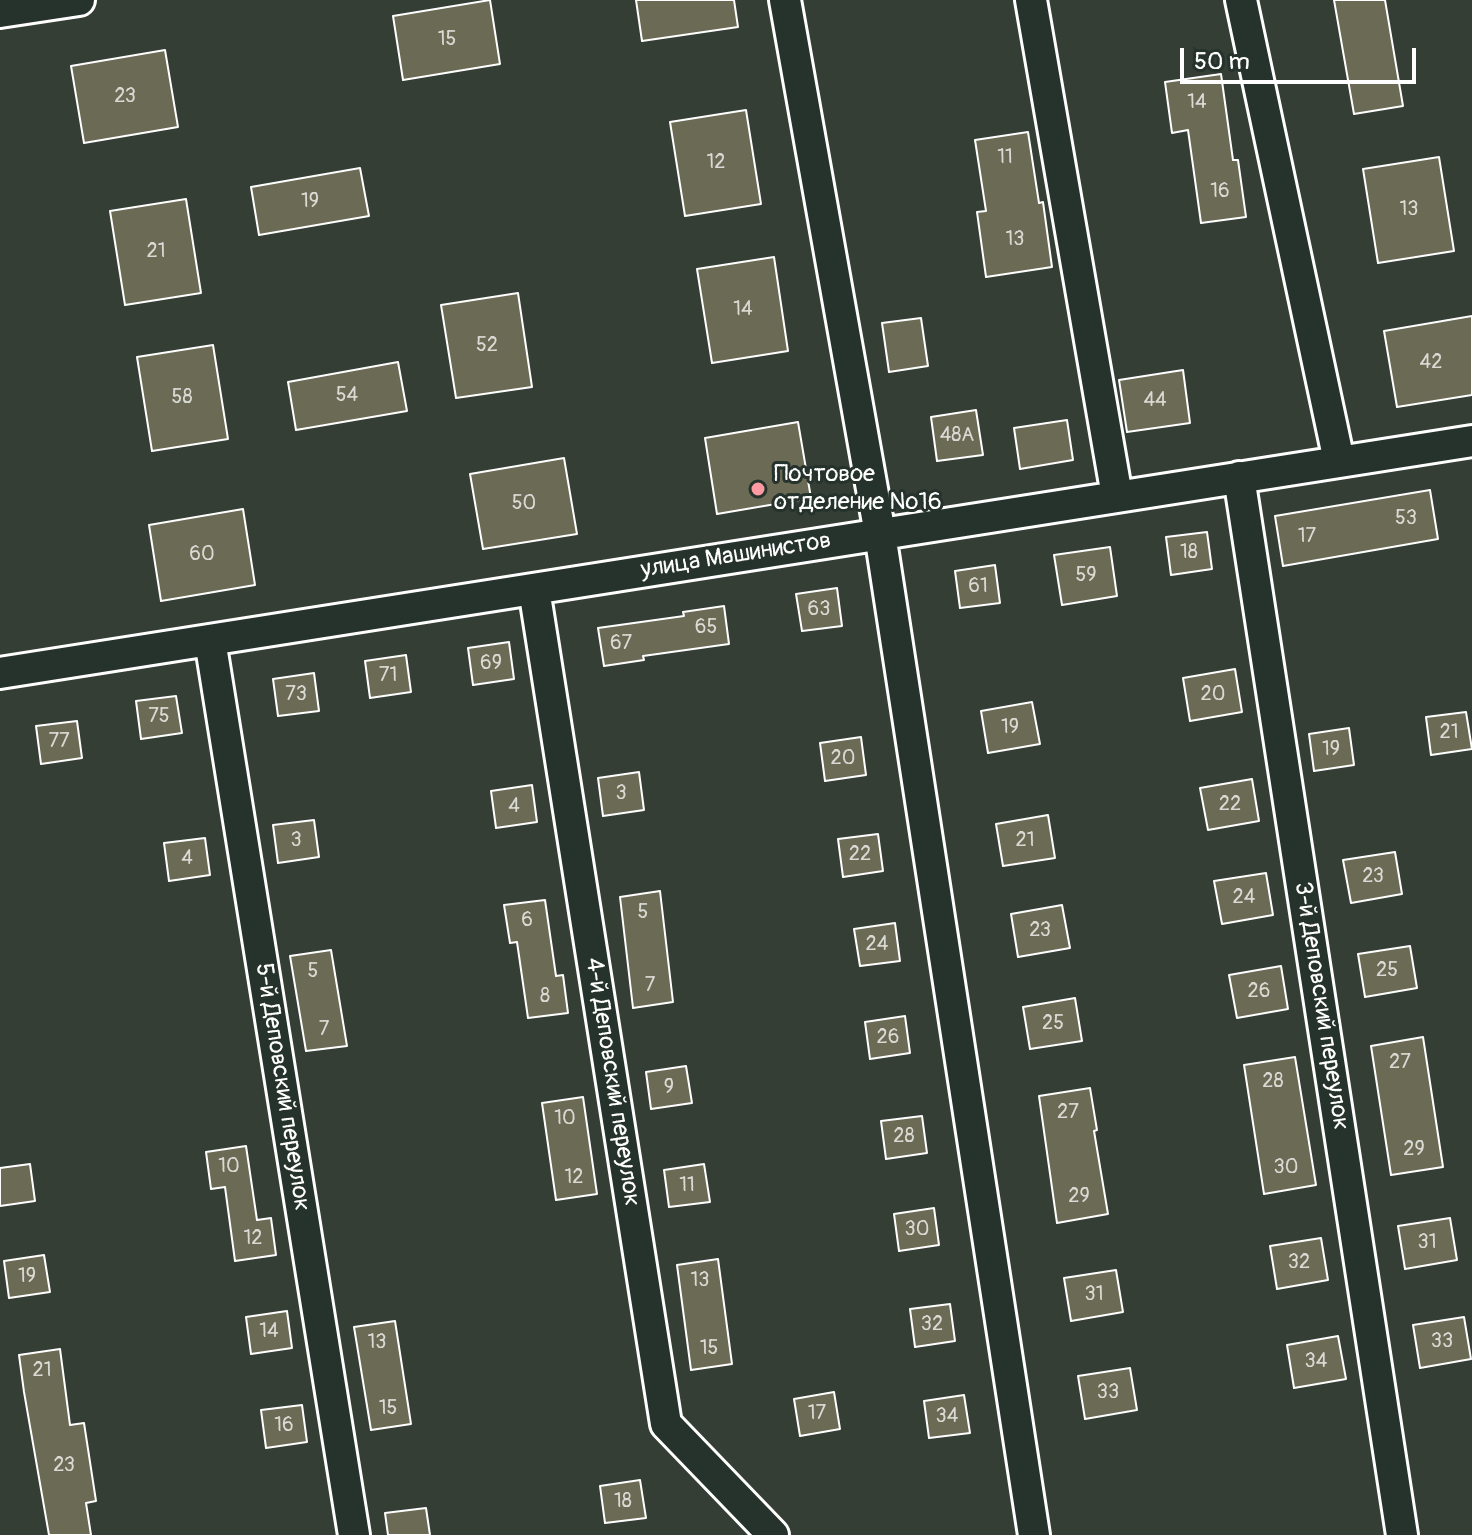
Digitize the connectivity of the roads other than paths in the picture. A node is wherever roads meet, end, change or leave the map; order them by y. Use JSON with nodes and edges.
{"nodes":[{"id":1,"x":79,"y":0,"type":"edge"},
{"id":2,"x":785,"y":0,"type":"edge"},
{"id":3,"x":1031,"y":0,"type":"edge"},
{"id":4,"x":1241,"y":0,"type":"edge"},
{"id":5,"x":0,"y":12,"type":"edge"},
{"id":6,"x":1472,"y":441,"type":"edge"},
{"id":7,"x":1339,"y":461,"type":"junction"},
{"id":8,"x":1239,"y":477,"type":"junction"},
{"id":9,"x":1117,"y":496,"type":"junction"},
{"id":10,"x":880,"y":534,"type":"junction"},
{"id":11,"x":534,"y":589,"type":"junction"},
{"id":12,"x":210,"y":640,"type":"junction"},
{"id":13,"x":0,"y":673,"type":"edge"},
{"id":14,"x":354,"y":1535,"type":"edge"},
{"id":15,"x":773,"y":1535,"type":"edge"},
{"id":16,"x":1034,"y":1535,"type":"edge"},
{"id":17,"x":1402,"y":1535,"type":"edge"}],
"edges":[{"from":1,"to":5,"type":"street"},
{"from":2,"to":10,"type":"street"},
{"from":3,"to":9,"type":"street"},
{"from":4,"to":7,"type":"street"},
{"from":6,"to":7,"type":"street","name":"улица Машинистов"},
{"from":7,"to":8,"type":"street","name":"улица Машинистов"},
{"from":8,"to":9,"type":"street","name":"улица Машинистов"},
{"from":8,"to":17,"type":"street","name":"3-й Деповский переулок"},
{"from":9,"to":10,"type":"street","name":"улица Машинистов"},
{"from":10,"to":11,"type":"street","name":"улица Машинистов"},
{"from":10,"to":16,"type":"street"},
{"from":11,"to":12,"type":"street","name":"улица Машинистов"},
{"from":11,"to":15,"type":"street","name":"4-й Деповский переулок"},
{"from":12,"to":13,"type":"street","name":"улица Машинистов"},
{"from":12,"to":14,"type":"street","name":"5-й Деповский переулок"}]}
